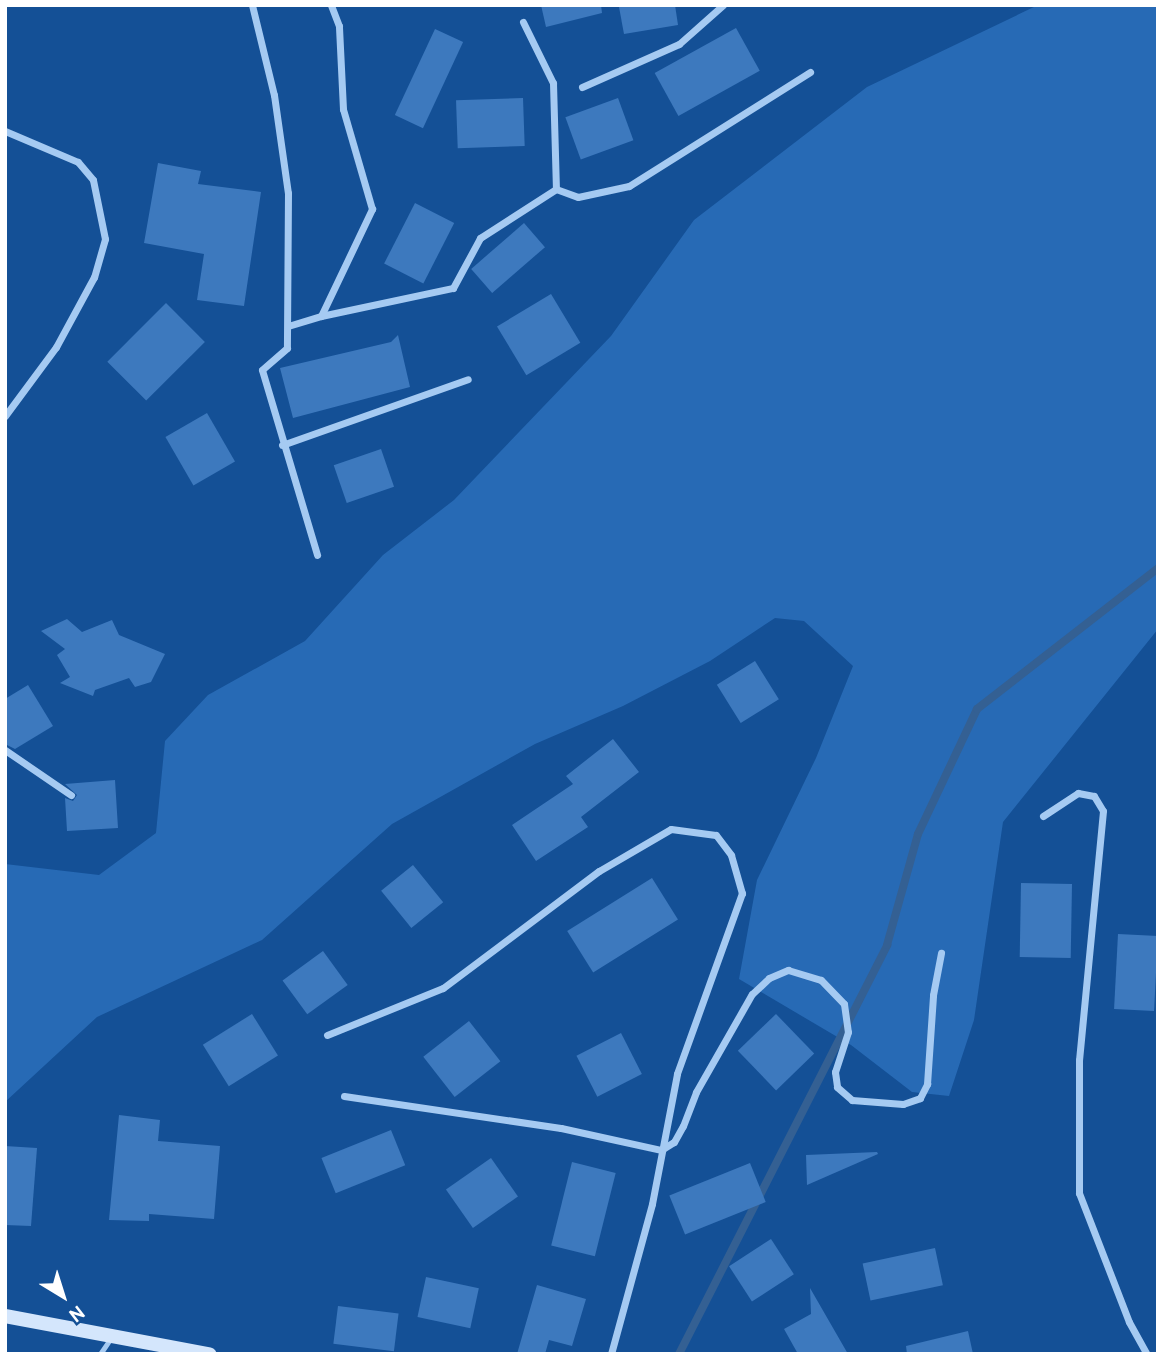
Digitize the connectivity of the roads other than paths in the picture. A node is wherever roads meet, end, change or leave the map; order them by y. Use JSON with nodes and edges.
{"nodes":[{"id":1,"x":252,"y":5,"type":"edge"},
{"id":2,"x":331,"y":5,"type":"edge"},
{"id":3,"x":723,"y":5,"type":"edge"},
{"id":4,"x":523,"y":22,"type":"dead end"},
{"id":5,"x":810,"y":72,"type":"dead end"},
{"id":6,"x":582,"y":87,"type":"dead end"},
{"id":7,"x":5,"y":131,"type":"edge"},
{"id":8,"x":556,"y":189,"type":"junction"},
{"id":9,"x":321,"y":316,"type":"junction"},
{"id":10,"x":288,"y":326,"type":"junction"},
{"id":11,"x":468,"y":379,"type":"dead end"},
{"id":12,"x":5,"y":416,"type":"edge"},
{"id":13,"x":282,"y":445,"type":"junction"},
{"id":14,"x":317,"y":555,"type":"dead end"},
{"id":15,"x":5,"y":750,"type":"edge"},
{"id":16,"x":71,"y":795,"type":"dead end"},
{"id":17,"x":1043,"y":816,"type":"dead end"},
{"id":18,"x":941,"y":953,"type":"dead end"},
{"id":19,"x":327,"y":1035,"type":"dead end"},
{"id":20,"x":344,"y":1096,"type":"dead end"},
{"id":21,"x":660,"y":1150,"type":"junction"},
{"id":22,"x":5,"y":1316,"type":"edge"},
{"id":23,"x":113,"y":1335,"type":"junction"},
{"id":24,"x":100,"y":1354,"type":"edge"},
{"id":25,"x":209,"y":1354,"type":"edge"},
{"id":26,"x":611,"y":1354,"type":"edge"},
{"id":27,"x":1147,"y":1354,"type":"edge"}],
"edges":[{"from":1,"to":10,"type":"street"},
{"from":2,"to":9,"type":"street"},
{"from":3,"to":6,"type":"street"},
{"from":4,"to":8,"type":"street"},
{"from":5,"to":8,"type":"street"},
{"from":7,"to":12,"type":"street"},
{"from":8,"to":9,"type":"street"},
{"from":9,"to":10,"type":"street"},
{"from":10,"to":13,"type":"street"},
{"from":11,"to":13,"type":"street"},
{"from":13,"to":14,"type":"street"},
{"from":15,"to":16,"type":"street"},
{"from":17,"to":27,"type":"street"},
{"from":18,"to":21,"type":"street"},
{"from":19,"to":21,"type":"street"},
{"from":20,"to":21,"type":"street"},
{"from":21,"to":26,"type":"street"},
{"from":22,"to":23,"type":"main road"},
{"from":23,"to":24,"type":"lane"},
{"from":23,"to":25,"type":"main road"}]}
